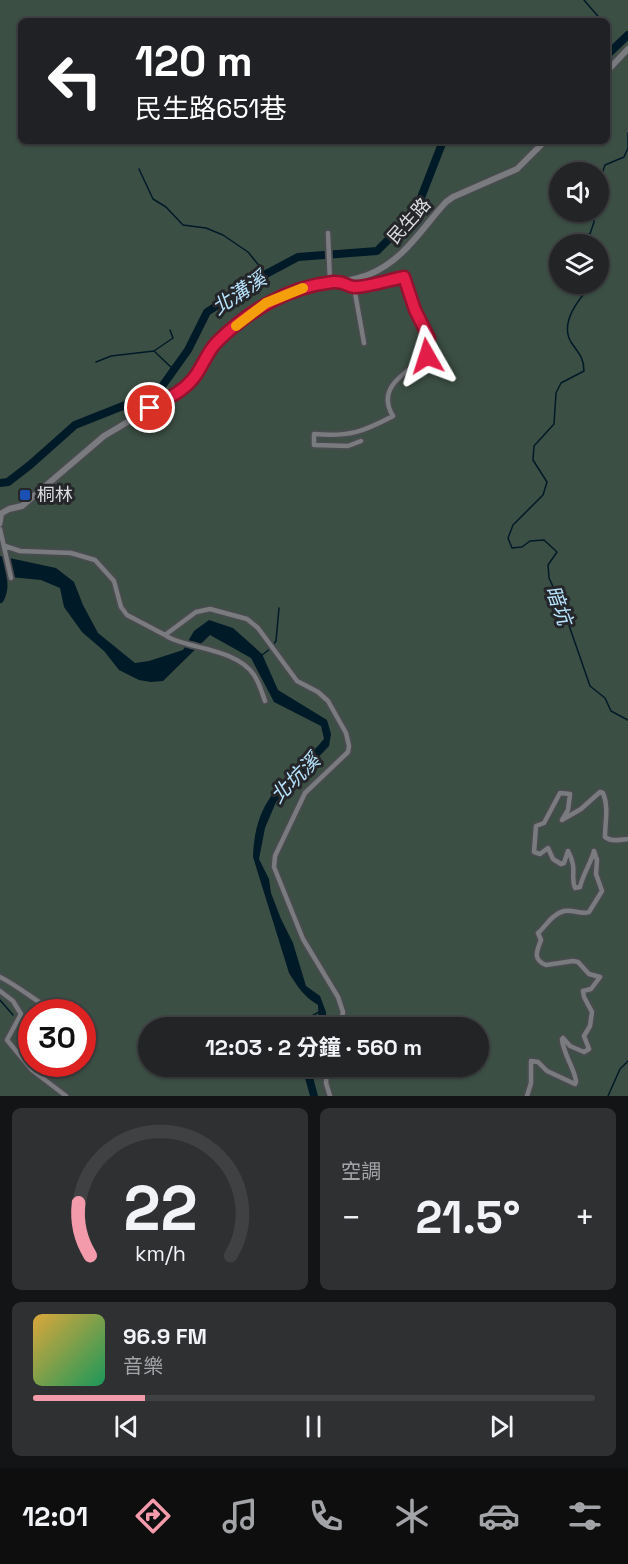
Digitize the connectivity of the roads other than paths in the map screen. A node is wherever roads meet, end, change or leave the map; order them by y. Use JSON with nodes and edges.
{"nodes":[{"id":1,"x":628,"y":49,"type":"edge"},
{"id":2,"x":610,"y":68,"type":"edge"},
{"id":3,"x":542,"y":144,"type":"edge"},
{"id":4,"x":328,"y":236,"type":"dead end"},
{"id":5,"x":330,"y":282,"type":"junction"},
{"id":6,"x":344,"y":282,"type":"junction"},
{"id":7,"x":354,"y":287,"type":"junction"},
{"id":8,"x":364,"y":343,"type":"dead end"},
{"id":9,"x":361,"y":441,"type":"dead end"},
{"id":10,"x":2,"y":513,"type":"joint"},
{"id":11,"x":0,"y":524,"type":"edge"},
{"id":12,"x":0,"y":529,"type":"edge"},
{"id":13,"x":4,"y":549,"type":"junction"},
{"id":14,"x":11,"y":578,"type":"dead end"},
{"id":15,"x":165,"y":634,"type":"junction"},
{"id":16,"x":265,"y":701,"type":"dead end"},
{"id":17,"x":628,"y":839,"type":"edge"},
{"id":18,"x":0,"y":978,"type":"edge"},
{"id":19,"x":0,"y":991,"type":"edge"},
{"id":20,"x":33,"y":999,"type":"edge"},
{"id":21,"x":342,"y":1017,"type":"edge"},
{"id":22,"x":326,"y":1077,"type":"edge"},
{"id":23,"x":66,"y":1096,"type":"edge"},
{"id":24,"x":330,"y":1096,"type":"edge"},
{"id":25,"x":527,"y":1096,"type":"edge"}],
"edges":[{"from":1,"to":2,"type":"street"},
{"from":3,"to":6,"type":"street","name":"民生路"},
{"from":4,"to":5,"type":"street"},
{"from":5,"to":6,"type":"street","name":"民生路"},
{"from":5,"to":10,"type":"street","name":"民生路"},
{"from":6,"to":7,"type":"street"},
{"from":7,"to":8,"type":"street"},
{"from":7,"to":9,"type":"street"},
{"from":10,"to":11,"type":"street"},
{"from":12,"to":13,"type":"street"},
{"from":13,"to":14,"type":"street"},
{"from":13,"to":15,"type":"street"},
{"from":15,"to":16,"type":"street"},
{"from":15,"to":21,"type":"street"},
{"from":17,"to":25,"type":"street"},
{"from":18,"to":20,"type":"street"},
{"from":19,"to":23,"type":"street"},
{"from":22,"to":24,"type":"street"}]}
